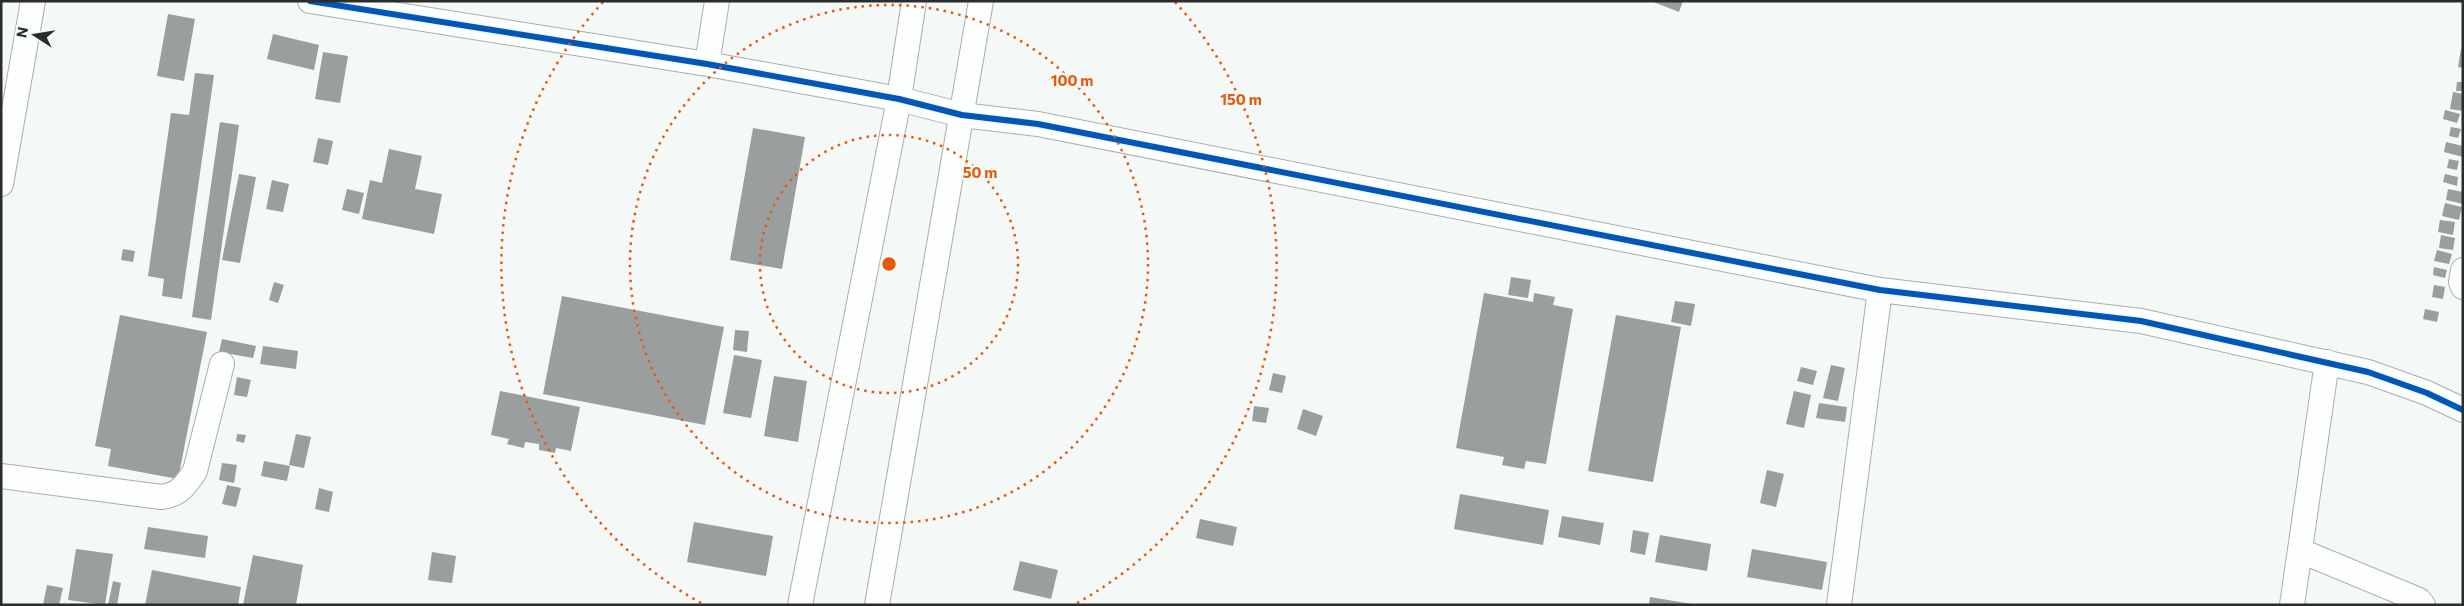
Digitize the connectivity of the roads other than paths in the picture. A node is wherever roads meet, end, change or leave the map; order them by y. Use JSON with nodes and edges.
{"nodes":[{"id":1,"x":34,"y":1,"type":"edge"},
{"id":2,"x":310,"y":1,"type":"edge"},
{"id":3,"x":717,"y":1,"type":"edge"},
{"id":4,"x":914,"y":1,"type":"edge"},
{"id":5,"x":981,"y":1,"type":"edge"},
{"id":6,"x":707,"y":64,"type":"junction"},
{"id":7,"x":899,"y":99,"type":"junction"},
{"id":8,"x":962,"y":115,"type":"junction"},
{"id":9,"x":5,"y":136,"type":"edge"},
{"id":10,"x":1,"y":184,"type":"edge"},
{"id":11,"x":2463,"y":270,"type":"edge"},
{"id":12,"x":2463,"y":287,"type":"edge"},
{"id":13,"x":1880,"y":290,"type":"junction"},
{"id":14,"x":2327,"y":362,"type":"junction"},
{"id":15,"x":222,"y":364,"type":"dead end"},
{"id":16,"x":2463,"y":410,"type":"edge"},
{"id":17,"x":1,"y":476,"type":"edge"},
{"id":18,"x":2301,"y":551,"type":"junction"},
{"id":19,"x":800,"y":605,"type":"edge"},
{"id":20,"x":877,"y":605,"type":"edge"},
{"id":21,"x":1839,"y":605,"type":"edge"},
{"id":22,"x":2292,"y":605,"type":"edge"},
{"id":23,"x":2423,"y":605,"type":"edge"}],
"edges":[{"from":1,"to":9,"type":"street"},
{"from":2,"to":6,"type":"street"},
{"from":3,"to":6,"type":"street"},
{"from":4,"to":7,"type":"street"},
{"from":5,"to":8,"type":"street"},
{"from":6,"to":7,"type":"street"},
{"from":7,"to":8,"type":"street"},
{"from":7,"to":19,"type":"street"},
{"from":8,"to":13,"type":"street"},
{"from":8,"to":20,"type":"street"},
{"from":9,"to":10,"type":"street"},
{"from":11,"to":12,"type":"street"},
{"from":13,"to":14,"type":"street"},
{"from":13,"to":21,"type":"street"},
{"from":14,"to":16,"type":"street"},
{"from":14,"to":18,"type":"street"},
{"from":15,"to":17,"type":"street"},
{"from":18,"to":22,"type":"street"},
{"from":18,"to":23,"type":"street"}]}
